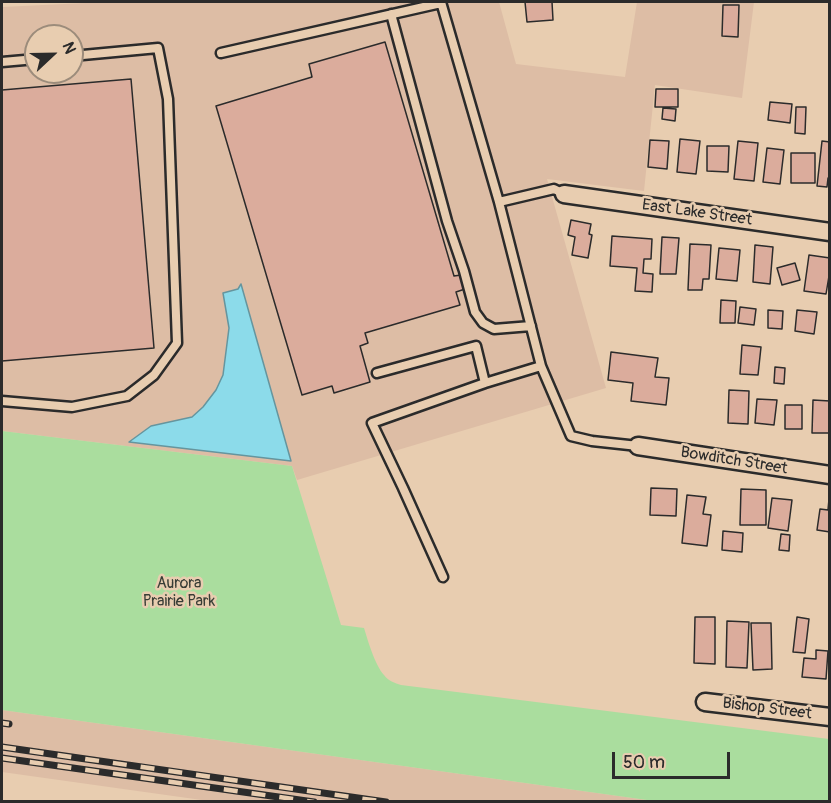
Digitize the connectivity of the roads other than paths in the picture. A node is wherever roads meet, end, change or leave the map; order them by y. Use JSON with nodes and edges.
{"nodes":[{"id":1,"x":441,"y":2,"type":"edge"},
{"id":2,"x":391,"y":14,"type":"junction"},
{"id":3,"x":221,"y":53,"type":"dead end"},
{"id":4,"x":84,"y":55,"type":"edge"},
{"id":5,"x":24,"y":60,"type":"edge"},
{"id":6,"x":2,"y":62,"type":"edge"},
{"id":7,"x":564,"y":194,"type":"joint"},
{"id":8,"x":499,"y":202,"type":"junction"},
{"id":9,"x":830,"y":232,"type":"edge"},
{"id":10,"x":531,"y":326,"type":"junction"},
{"id":11,"x":541,"y":366,"type":"junction"},
{"id":12,"x":376,"y":373,"type":"dead end"},
{"id":13,"x":485,"y":383,"type":"junction"},
{"id":14,"x":2,"y":401,"type":"edge"},
{"id":15,"x":638,"y":446,"type":"joint"},
{"id":16,"x":830,"y":475,"type":"edge"},
{"id":17,"x":443,"y":577,"type":"dead end"},
{"id":18,"x":705,"y":702,"type":"dead end"},
{"id":19,"x":830,"y":717,"type":"edge"}],
"edges":[{"from":1,"to":2,"type":"lane"},
{"from":1,"to":8,"type":"lane"},
{"from":2,"to":3,"type":"lane"},
{"from":2,"to":10,"type":"lane"},
{"from":4,"to":14,"type":"lane"},
{"from":5,"to":6,"type":"lane"},
{"from":7,"to":8,"type":"lane"},
{"from":7,"to":9,"type":"street","name":"East Lake Street"},
{"from":8,"to":10,"type":"lane"},
{"from":10,"to":11,"type":"lane"},
{"from":11,"to":13,"type":"lane"},
{"from":11,"to":15,"type":"lane"},
{"from":12,"to":13,"type":"lane"},
{"from":13,"to":17,"type":"lane"},
{"from":15,"to":16,"type":"street","name":"Bowditch Street"},
{"from":18,"to":19,"type":"street","name":"Bishop Street"}]}
